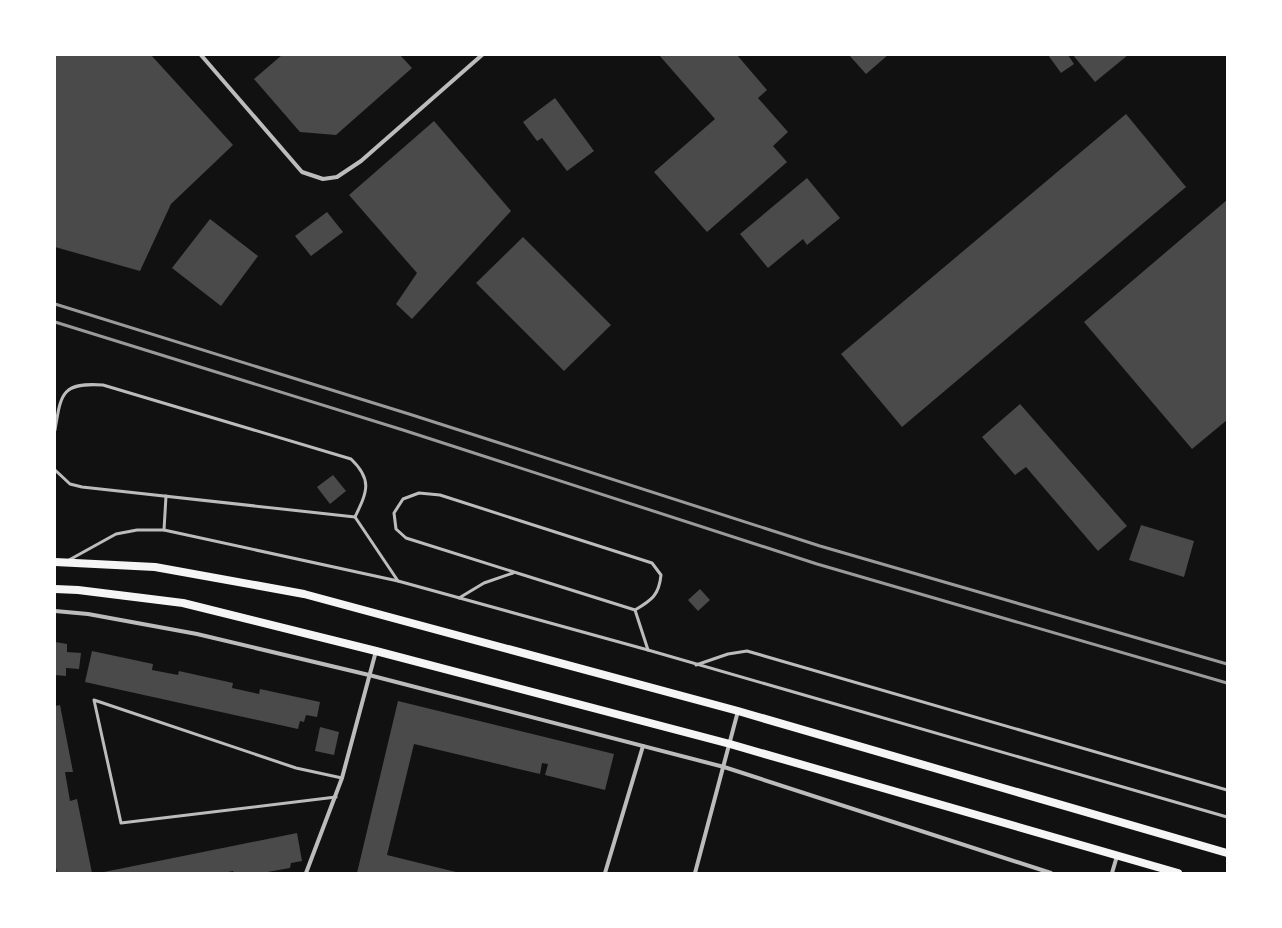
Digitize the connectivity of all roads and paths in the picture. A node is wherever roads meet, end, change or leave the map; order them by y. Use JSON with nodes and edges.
{"nodes":[{"id":1,"x":202,"y":55,"type":"edge"},
{"id":2,"x":482,"y":55,"type":"edge"},
{"id":3,"x":55,"y":430,"type":"edge"},
{"id":4,"x":55,"y":470,"type":"edge"},
{"id":5,"x":166,"y":496,"type":"junction"},
{"id":6,"x":355,"y":517,"type":"junction"},
{"id":7,"x":164,"y":530,"type":"junction"},
{"id":8,"x":55,"y":562,"type":"edge"},
{"id":9,"x":66,"y":562,"type":"junction"},
{"id":10,"x":513,"y":572,"type":"junction"},
{"id":11,"x":398,"y":581,"type":"junction"},
{"id":12,"x":55,"y":589,"type":"edge"},
{"id":13,"x":459,"y":598,"type":"junction"},
{"id":14,"x":635,"y":610,"type":"junction"},
{"id":15,"x":55,"y":611,"type":"edge"},
{"id":16,"x":648,"y":650,"type":"junction"},
{"id":17,"x":376,"y":651,"type":"junction"},
{"id":18,"x":696,"y":665,"type":"junction"},
{"id":19,"x":369,"y":675,"type":"junction"},
{"id":20,"x":738,"y":712,"type":"junction"},
{"id":21,"x":730,"y":744,"type":"junction"},
{"id":22,"x":643,"y":746,"type":"junction"},
{"id":23,"x":724,"y":766,"type":"junction"},
{"id":24,"x":342,"y":778,"type":"junction"},
{"id":25,"x":1227,"y":790,"type":"edge"},
{"id":26,"x":336,"y":797,"type":"junction"},
{"id":27,"x":1227,"y":817,"type":"edge"},
{"id":28,"x":1227,"y":853,"type":"edge"},
{"id":29,"x":1117,"y":856,"type":"junction"},
{"id":30,"x":306,"y":873,"type":"edge"},
{"id":31,"x":605,"y":873,"type":"edge"},
{"id":32,"x":695,"y":873,"type":"edge"},
{"id":33,"x":1051,"y":873,"type":"edge"},
{"id":34,"x":1112,"y":873,"type":"edge"},
{"id":35,"x":1178,"y":873,"type":"edge"}],
"edges":[{"from":1,"to":2,"type":"street"},
{"from":3,"to":6,"type":"lane"},
{"from":4,"to":5,"type":"lane"},
{"from":5,"to":6,"type":"lane"},
{"from":5,"to":7,"type":"lane"},
{"from":6,"to":11,"type":"lane"},
{"from":7,"to":9,"type":"lane"},
{"from":7,"to":11,"type":"lane"},
{"from":8,"to":9,"type":"main road"},
{"from":9,"to":20,"type":"main road"},
{"from":10,"to":13,"type":"lane"},
{"from":10,"to":14,"type":"lane"},
{"from":10,"to":14,"type":"lane"},
{"from":11,"to":13,"type":"lane"},
{"from":12,"to":17,"type":"main road"},
{"from":13,"to":16,"type":"lane"},
{"from":14,"to":16,"type":"lane"},
{"from":15,"to":19,"type":"street"},
{"from":16,"to":18,"type":"lane"},
{"from":17,"to":19,"type":"street"},
{"from":17,"to":21,"type":"main road"},
{"from":18,"to":25,"type":"lane"},
{"from":18,"to":27,"type":"lane"},
{"from":19,"to":22,"type":"street"},
{"from":19,"to":24,"type":"street"},
{"from":20,"to":21,"type":"street"},
{"from":20,"to":28,"type":"main road"},
{"from":21,"to":23,"type":"street"},
{"from":21,"to":29,"type":"main road"},
{"from":22,"to":23,"type":"street"},
{"from":22,"to":31,"type":"street"},
{"from":23,"to":32,"type":"street"},
{"from":23,"to":33,"type":"street"},
{"from":24,"to":26,"type":"street"},
{"from":24,"to":26,"type":"lane"},
{"from":26,"to":30,"type":"street"},
{"from":29,"to":34,"type":"street"},
{"from":29,"to":35,"type":"main road"}]}
